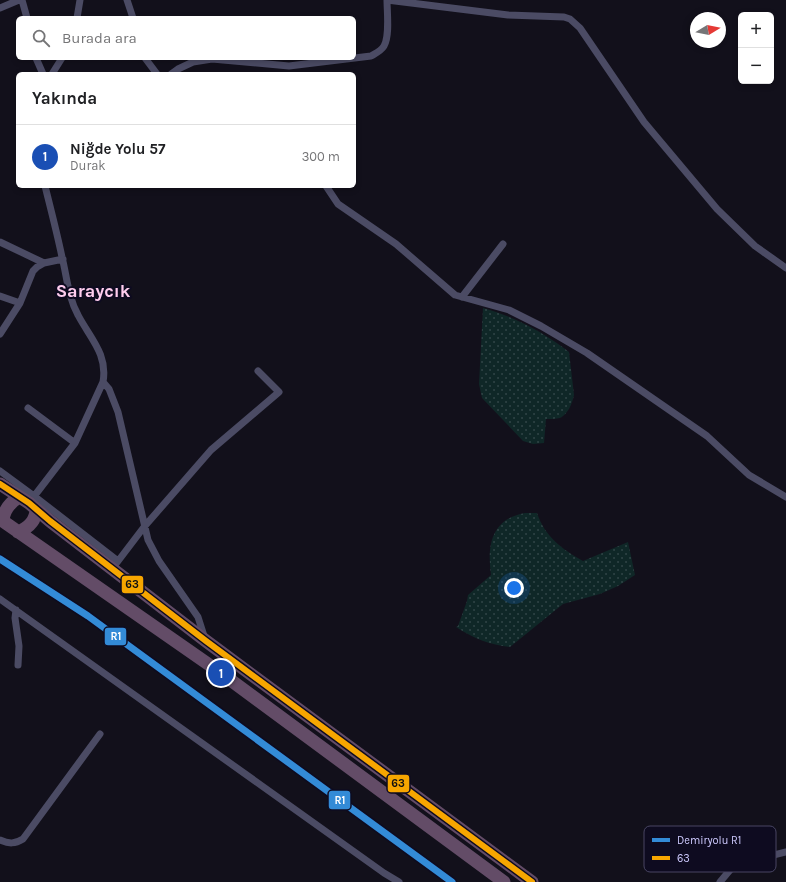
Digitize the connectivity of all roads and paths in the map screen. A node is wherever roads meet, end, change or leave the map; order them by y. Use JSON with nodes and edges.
{"nodes":[{"id":1,"x":19,"y":0,"type":"edge"},
{"id":2,"x":22,"y":0,"type":"edge"},
{"id":3,"x":80,"y":0,"type":"edge"},
{"id":4,"x":127,"y":0,"type":"edge"},
{"id":5,"x":387,"y":0,"type":"edge"},
{"id":6,"x":0,"y":8,"type":"edge"},
{"id":7,"x":26,"y":16,"type":"edge"},
{"id":8,"x":77,"y":16,"type":"edge"},
{"id":9,"x":132,"y":16,"type":"edge"},
{"id":10,"x":356,"y":58,"type":"edge"},
{"id":11,"x":37,"y":60,"type":"edge"},
{"id":12,"x":61,"y":60,"type":"edge"},
{"id":13,"x":146,"y":60,"type":"edge"},
{"id":14,"x":206,"y":60,"type":"edge"},
{"id":15,"x":223,"y":60,"type":"edge"},
{"id":16,"x":338,"y":60,"type":"edge"},
{"id":17,"x":42,"y":72,"type":"edge"},
{"id":18,"x":53,"y":72,"type":"edge"},
{"id":19,"x":156,"y":72,"type":"edge"},
{"id":20,"x":174,"y":72,"type":"edge"},
{"id":21,"x":45,"y":188,"type":"edge"},
{"id":22,"x":327,"y":188,"type":"edge"},
{"id":23,"x":0,"y":242,"type":"edge"},
{"id":24,"x":503,"y":244,"type":"dead end"},
{"id":25,"x":63,"y":259,"type":"junction"},
{"id":26,"x":44,"y":263,"type":"junction"},
{"id":27,"x":786,"y":268,"type":"edge"},
{"id":28,"x":0,"y":296,"type":"edge"},
{"id":29,"x":462,"y":297,"type":"junction"},
{"id":30,"x":20,"y":303,"type":"junction"},
{"id":31,"x":0,"y":334,"type":"edge"},
{"id":32,"x":258,"y":371,"type":"dead end"},
{"id":33,"x":103,"y":382,"type":"junction"},
{"id":34,"x":28,"y":408,"type":"dead end"},
{"id":35,"x":75,"y":443,"type":"junction"},
{"id":36,"x":0,"y":471,"type":"edge"},
{"id":37,"x":0,"y":484,"type":"edge"},
{"id":38,"x":786,"y":497,"type":"edge"},
{"id":39,"x":30,"y":501,"type":"junction"},
{"id":40,"x":7,"y":524,"type":"edge"},
{"id":41,"x":144,"y":527,"type":"junction"},
{"id":42,"x":115,"y":565,"type":"junction"},
{"id":43,"x":0,"y":599,"type":"edge"},
{"id":44,"x":16,"y":610,"type":"junction"},
{"id":45,"x":206,"y":641,"type":"junction"},
{"id":46,"x":18,"y":665,"type":"dead end"},
{"id":47,"x":100,"y":734,"type":"dead end"},
{"id":48,"x":0,"y":840,"type":"edge"},
{"id":49,"x":786,"y":852,"type":"edge"},
{"id":50,"x":776,"y":854,"type":"edge"},
{"id":51,"x":728,"y":872,"type":"edge"},
{"id":52,"x":399,"y":882,"type":"edge"},
{"id":53,"x":504,"y":882,"type":"edge"},
{"id":54,"x":532,"y":882,"type":"edge"},
{"id":55,"x":720,"y":882,"type":"edge"}],
"edges":[{"from":1,"to":6,"type":"street"},
{"from":2,"to":7,"type":"street"},
{"from":3,"to":8,"type":"street"},
{"from":4,"to":9,"type":"street"},
{"from":5,"to":10,"type":"street"},
{"from":5,"to":27,"type":"street"},
{"from":11,"to":17,"type":"street"},
{"from":12,"to":18,"type":"street"},
{"from":13,"to":19,"type":"street"},
{"from":14,"to":20,"type":"street"},
{"from":15,"to":16,"type":"street"},
{"from":21,"to":25,"type":"street"},
{"from":22,"to":29,"type":"street"},
{"from":23,"to":26,"type":"street"},
{"from":24,"to":29,"type":"street"},
{"from":25,"to":26,"type":"street"},
{"from":25,"to":33,"type":"street"},
{"from":26,"to":30,"type":"street"},
{"from":28,"to":30,"type":"street"},
{"from":29,"to":38,"type":"street"},
{"from":30,"to":31,"type":"street"},
{"from":32,"to":41,"type":"street"},
{"from":33,"to":35,"type":"street"},
{"from":33,"to":41,"type":"street"},
{"from":34,"to":35,"type":"street"},
{"from":35,"to":39,"type":"street"},
{"from":36,"to":39,"type":"street"},
{"from":37,"to":39,"type":"highway"},
{"from":39,"to":40,"type":"highway"},
{"from":39,"to":40,"type":"highway"},
{"from":39,"to":42,"type":"highway"},
{"from":40,"to":53,"type":"highway"},
{"from":41,"to":42,"type":"street"},
{"from":41,"to":45,"type":"street"},
{"from":42,"to":45,"type":"highway"},
{"from":43,"to":44,"type":"street"},
{"from":44,"to":46,"type":"street"},
{"from":44,"to":52,"type":"street"},
{"from":45,"to":54,"type":"highway"},
{"from":47,"to":48,"type":"street"},
{"from":49,"to":50,"type":"street"},
{"from":51,"to":55,"type":"street"}]}
